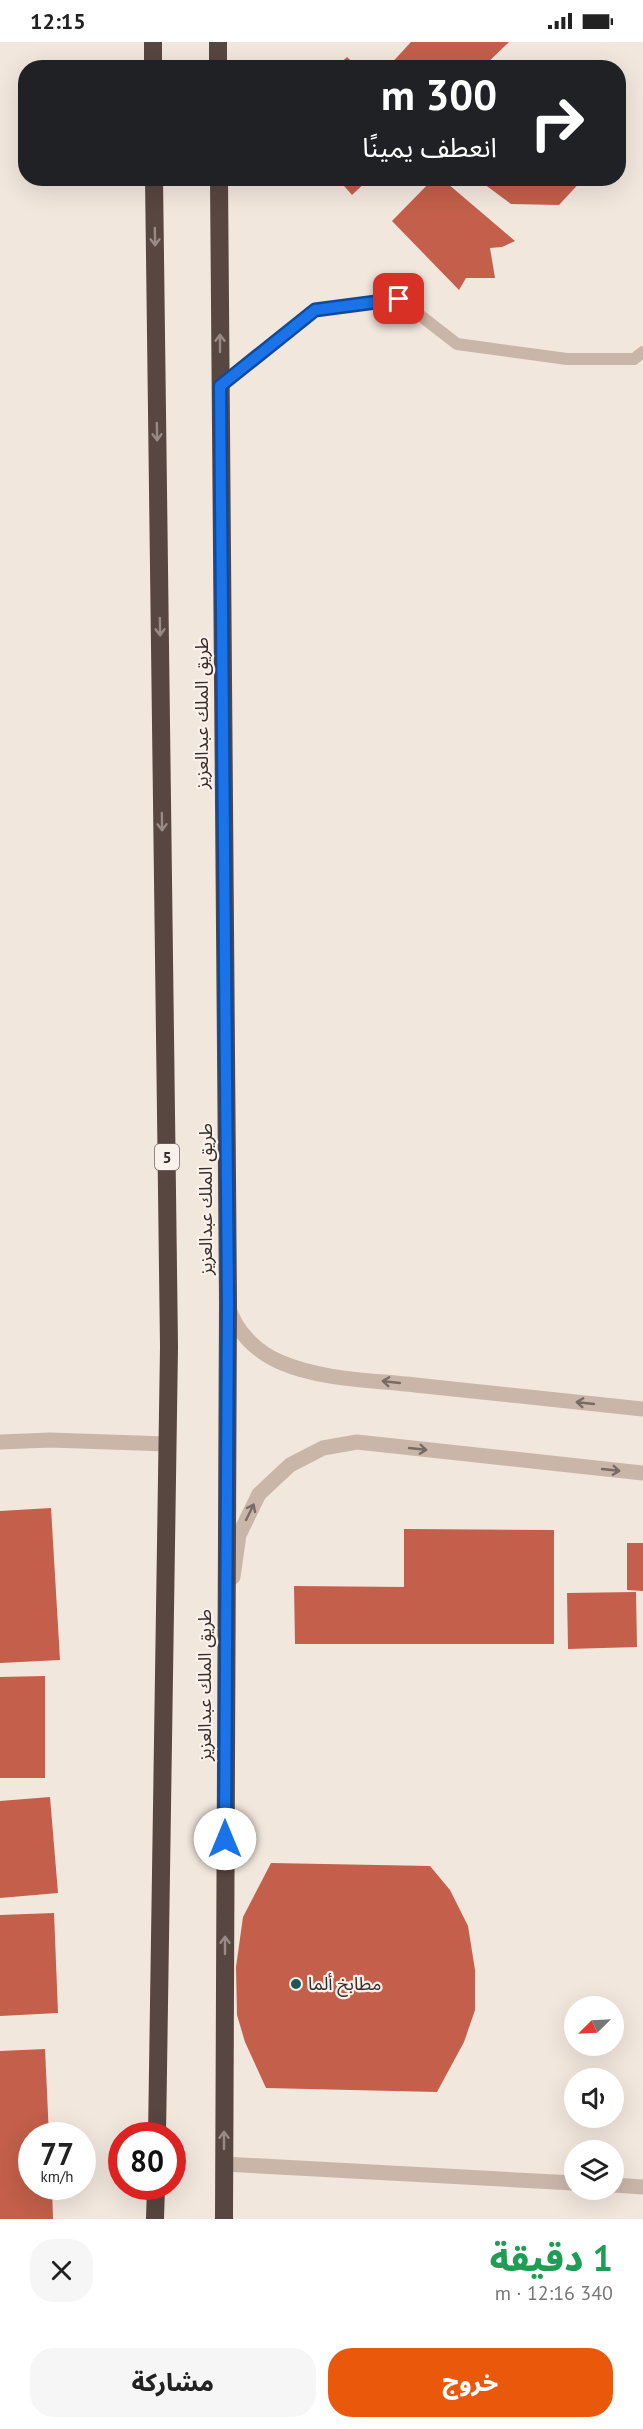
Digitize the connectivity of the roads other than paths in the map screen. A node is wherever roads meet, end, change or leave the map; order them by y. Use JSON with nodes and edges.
{"nodes":[{"id":1,"x":153,"y":42,"type":"edge"},
{"id":2,"x":218,"y":42,"type":"edge"},
{"id":3,"x":153,"y":60,"type":"edge"},
{"id":4,"x":218,"y":60,"type":"edge"},
{"id":5,"x":154,"y":186,"type":"edge"},
{"id":6,"x":219,"y":186,"type":"edge"},
{"id":7,"x":643,"y":352,"type":"edge"},
{"id":8,"x":220,"y":386,"type":"junction"},
{"id":9,"x":228,"y":1303,"type":"junction"},
{"id":10,"x":643,"y":1409,"type":"edge"},
{"id":11,"x":0,"y":1442,"type":"edge"},
{"id":12,"x":167,"y":1444,"type":"junction"},
{"id":13,"x":643,"y":1473,"type":"edge"},
{"id":14,"x":226,"y":1630,"type":"junction"},
{"id":15,"x":157,"y":2122,"type":"edge"},
{"id":16,"x":224,"y":2164,"type":"junction"},
{"id":17,"x":564,"y":2182,"type":"edge"},
{"id":18,"x":624,"y":2186,"type":"edge"},
{"id":19,"x":643,"y":2187,"type":"edge"},
{"id":20,"x":156,"y":2200,"type":"edge"},
{"id":21,"x":155,"y":2219,"type":"edge"},
{"id":22,"x":224,"y":2219,"type":"edge"}],
"edges":[{"from":1,"to":3,"type":"highway"},
{"from":2,"to":4,"type":"highway"},
{"from":5,"to":12,"type":"highway","number":"5","one_way":true},
{"from":8,"to":6,"type":"highway","name":"طريق الملك عبدالعزيز","one_way":true},
{"from":7,"to":8,"type":"lane"},
{"from":8,"to":9,"type":"highway","name":"طريق الملك عبدالعزيز"},
{"from":10,"to":9,"type":"street","one_way":true},
{"from":9,"to":14,"type":"highway","name":"طريق الملك عبدالعزيز"},
{"from":11,"to":12,"type":"street"},
{"from":12,"to":15,"type":"highway","number":"5"},
{"from":14,"to":13,"type":"street","one_way":true},
{"from":16,"to":14,"type":"highway","name":"طريق الملك عبدالعزيز","one_way":true},
{"from":16,"to":17,"type":"street"},
{"from":16,"to":22,"type":"highway","name":"طريق الملك عبدالعزيز"},
{"from":18,"to":19,"type":"street"},
{"from":20,"to":21,"type":"highway"}]}
